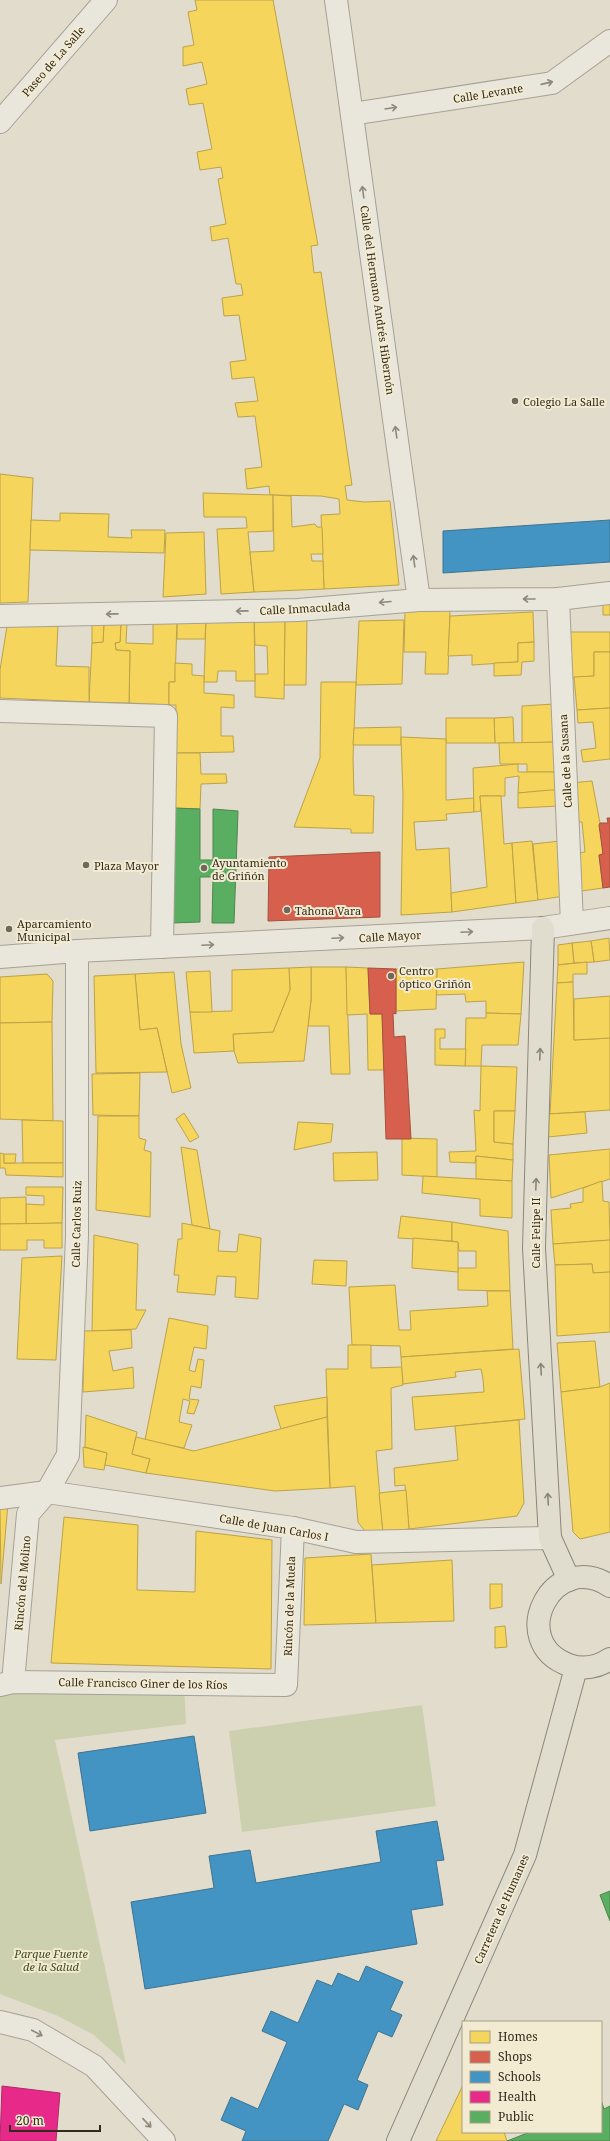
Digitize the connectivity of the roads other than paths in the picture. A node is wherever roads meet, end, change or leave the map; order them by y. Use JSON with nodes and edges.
{"nodes":[{"id":1,"x":106,"y":0,"type":"edge"},
{"id":2,"x":336,"y":0,"type":"edge"},
{"id":3,"x":610,"y":41,"type":"edge"},
{"id":4,"x":352,"y":114,"type":"junction"},
{"id":5,"x":0,"y":122,"type":"edge"},
{"id":6,"x":610,"y":593,"type":"edge"},
{"id":7,"x":558,"y":599,"type":"junction"},
{"id":8,"x":419,"y":600,"type":"junction"},
{"id":9,"x":0,"y":616,"type":"edge"},
{"id":10,"x":0,"y":711,"type":"edge"},
{"id":11,"x":610,"y":918,"type":"edge"},
{"id":12,"x":572,"y":923,"type":"junction"},
{"id":13,"x":543,"y":928,"type":"junction"},
{"id":14,"x":165,"y":947,"type":"junction"},
{"id":15,"x":77,"y":951,"type":"junction"},
{"id":16,"x":0,"y":957,"type":"edge"},
{"id":17,"x":47,"y":1492,"type":"junction"},
{"id":18,"x":0,"y":1498,"type":"edge"},
{"id":19,"x":293,"y":1528,"type":"junction"},
{"id":20,"x":550,"y":1538,"type":"junction"},
{"id":21,"x":569,"y":1580,"type":"junction"},
{"id":22,"x":610,"y":1586,"type":"edge"},
{"id":23,"x":610,"y":1659,"type":"edge"},
{"id":24,"x":576,"y":1668,"type":"junction"},
{"id":25,"x":7,"y":1683,"type":"edge"},
{"id":26,"x":286,"y":1685,"type":"joint"},
{"id":27,"x":0,"y":2022,"type":"edge"},
{"id":28,"x":164,"y":2141,"type":"edge"},
{"id":29,"x":398,"y":2141,"type":"edge"}],
"edges":[{"from":1,"to":5,"type":"street","name":"Paseo de La Salle"},
{"from":2,"to":4,"type":"street","name":"Calle del Hermano Andrés Hibernón"},
{"from":4,"to":3,"type":"street","name":"Calle Levante","one_way":true},
{"from":8,"to":4,"type":"street","name":"Calle del Hermano Andrés Hibernón","one_way":true},
{"from":6,"to":7,"type":"street","name":"Calle Inmaculada"},
{"from":7,"to":8,"type":"street","name":"Calle Inmaculada","one_way":true},
{"from":7,"to":12,"type":"street","name":"Calle de la Susana"},
{"from":8,"to":9,"type":"street","name":"Calle Inmaculada","one_way":true},
{"from":10,"to":14,"type":"street"},
{"from":11,"to":12,"type":"street","name":"Calle Mayor"},
{"from":12,"to":13,"type":"street","name":"Calle Mayor"},
{"from":14,"to":13,"type":"street","name":"Calle Mayor","one_way":true},
{"from":20,"to":13,"type":"main road","name":"Calle Felipe II","one_way":true},
{"from":14,"to":15,"type":"street","name":"Calle Mayor"},
{"from":15,"to":16,"type":"street","name":"Calle Mayor"},
{"from":15,"to":17,"type":"street","name":"Calle Carlos Ruiz"},
{"from":17,"to":18,"type":"street","name":"Calle de Juan Carlos I"},
{"from":17,"to":19,"type":"street","name":"Calle de Juan Carlos I"},
{"from":17,"to":25,"type":"street","name":"Rincón del Molino"},
{"from":19,"to":20,"type":"street","name":"Calle de Juan Carlos I"},
{"from":19,"to":26,"type":"street","name":"Rincón de la Muela"},
{"from":20,"to":21,"type":"main road"},
{"from":21,"to":22,"type":"main road"},
{"from":21,"to":24,"type":"main road"},
{"from":23,"to":24,"type":"main road"},
{"from":24,"to":29,"type":"main road","name":"Carretera de Humanes"},
{"from":25,"to":26,"type":"street","name":"Calle Francisco Giner de los Ríos"},
{"from":27,"to":28,"type":"street","one_way":true}]}
